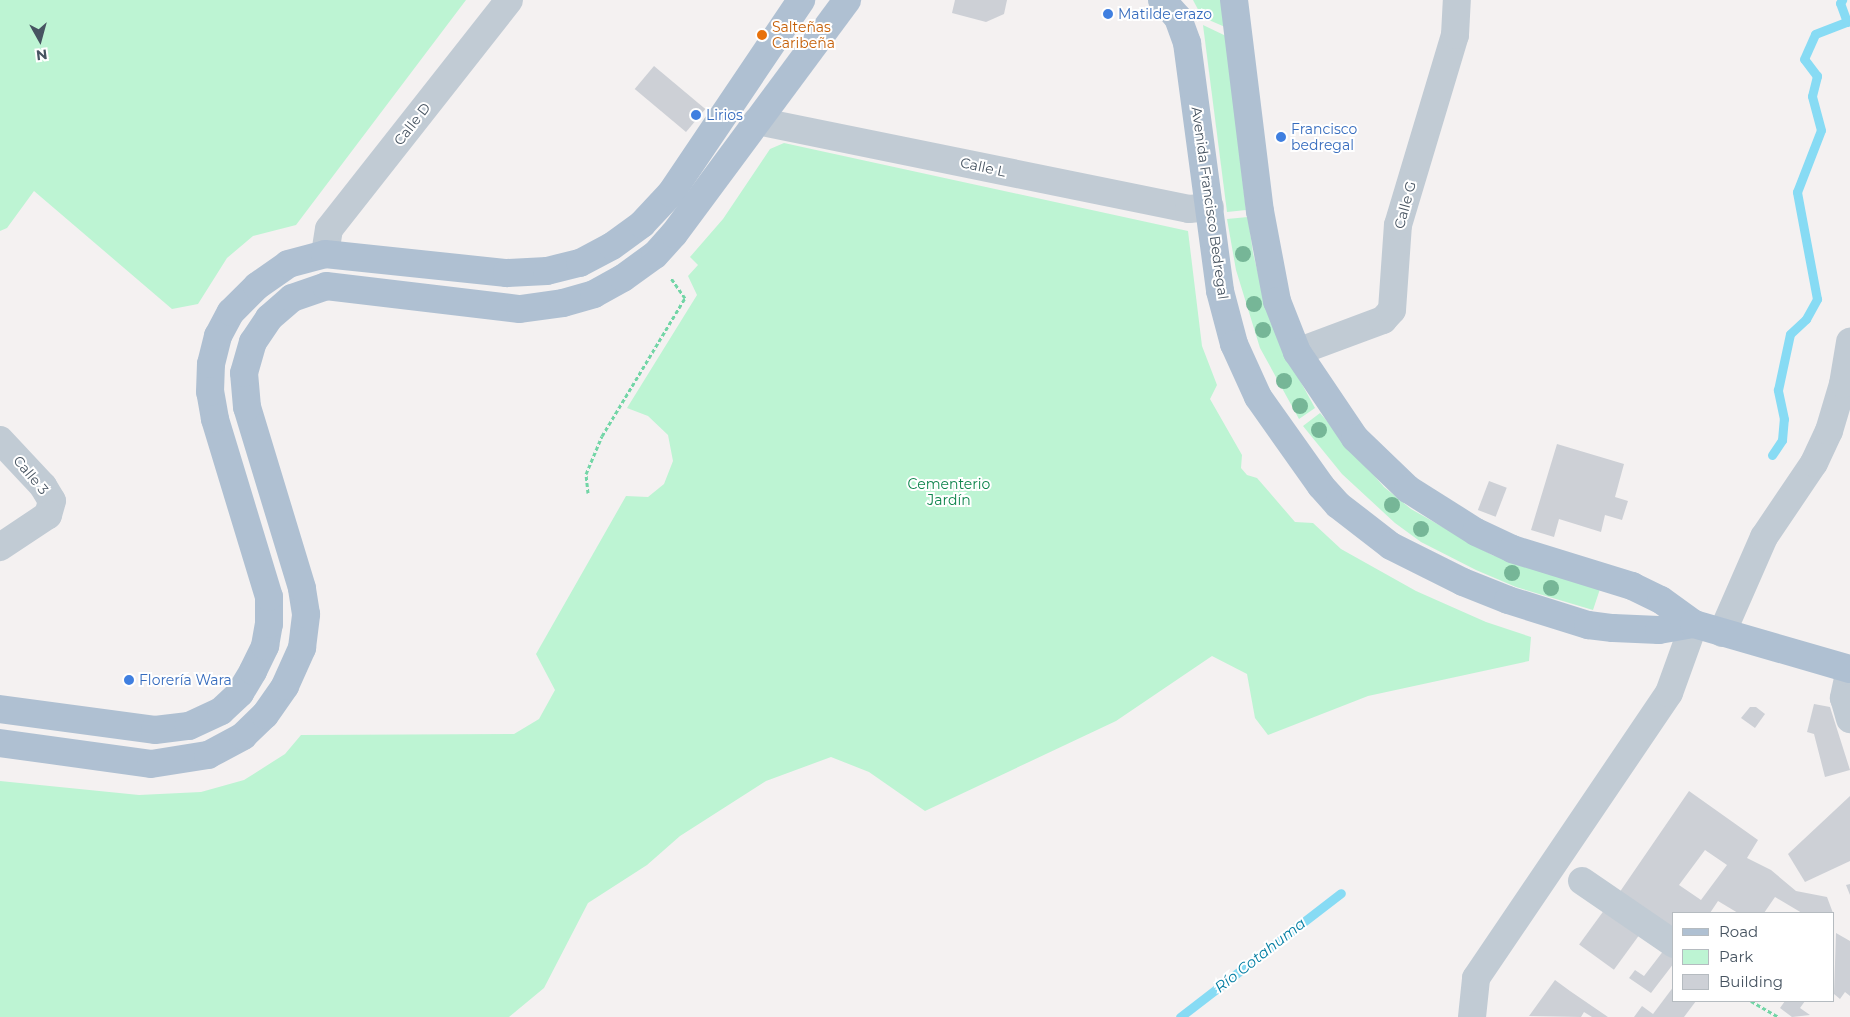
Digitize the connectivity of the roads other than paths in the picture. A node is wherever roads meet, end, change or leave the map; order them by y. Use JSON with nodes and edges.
{"nodes":[{"id":1,"x":509,"y":0,"type":"edge"},
{"id":2,"x":801,"y":0,"type":"edge"},
{"id":3,"x":846,"y":0,"type":"edge"},
{"id":4,"x":1162,"y":0,"type":"edge"},
{"id":5,"x":1234,"y":0,"type":"edge"},
{"id":6,"x":1457,"y":0,"type":"edge"},
{"id":7,"x":733,"y":104,"type":"junction"},
{"id":8,"x":757,"y":121,"type":"junction"},
{"id":9,"x":1210,"y":207,"type":"junction"},
{"id":10,"x":325,"y":254,"type":"junction"},
{"id":11,"x":326,"y":286,"type":"junction"},
{"id":12,"x":1850,"y":342,"type":"edge"},
{"id":13,"x":1297,"y":352,"type":"junction"},
{"id":14,"x":0,"y":440,"type":"edge"},
{"id":15,"x":0,"y":547,"type":"edge"},
{"id":16,"x":1694,"y":624,"type":"junction"},
{"id":17,"x":1722,"y":633,"type":"junction"},
{"id":18,"x":1850,"y":669,"type":"edge"},
{"id":19,"x":253,"y":671,"type":"junction"},
{"id":20,"x":285,"y":686,"type":"junction"},
{"id":21,"x":0,"y":709,"type":"edge"},
{"id":22,"x":1850,"y":719,"type":"edge"},
{"id":23,"x":0,"y":743,"type":"edge"},
{"id":24,"x":1582,"y":881,"type":"dead end"},
{"id":25,"x":1672,"y":943,"type":"edge"},
{"id":26,"x":1472,"y":1017,"type":"edge"}],
"edges":[{"from":1,"to":10,"type":"street","name":"Calle D"},
{"from":2,"to":7,"type":"main road"},
{"from":3,"to":8,"type":"main road"},
{"from":4,"to":9,"type":"main road","name":"Avenida Francisco Bedregal"},
{"from":5,"to":13,"type":"main road","name":"Avenida Francisco Bedregal"},
{"from":6,"to":13,"type":"street","name":"Calle G"},
{"from":7,"to":8,"type":"main road"},
{"from":7,"to":10,"type":"main road"},
{"from":8,"to":9,"type":"street","name":"Calle L"},
{"from":8,"to":11,"type":"main road"},
{"from":9,"to":16,"type":"main road","name":"Avenida Francisco Bedregal"},
{"from":10,"to":11,"type":"main road"},
{"from":10,"to":19,"type":"main road"},
{"from":11,"to":20,"type":"main road"},
{"from":12,"to":17,"type":"street"},
{"from":13,"to":16,"type":"main road","name":"Avenida Francisco Bedregal"},
{"from":14,"to":15,"type":"street","name":"Calle 3"},
{"from":16,"to":17,"type":"main road","name":"Avenida Francisco Bedregal"},
{"from":16,"to":26,"type":"street"},
{"from":17,"to":18,"type":"main road","name":"Avenida Francisco Bedregal"},
{"from":18,"to":22,"type":"street"},
{"from":19,"to":20,"type":"main road"},
{"from":19,"to":21,"type":"main road"},
{"from":20,"to":23,"type":"main road"},
{"from":24,"to":25,"type":"street"}]}
